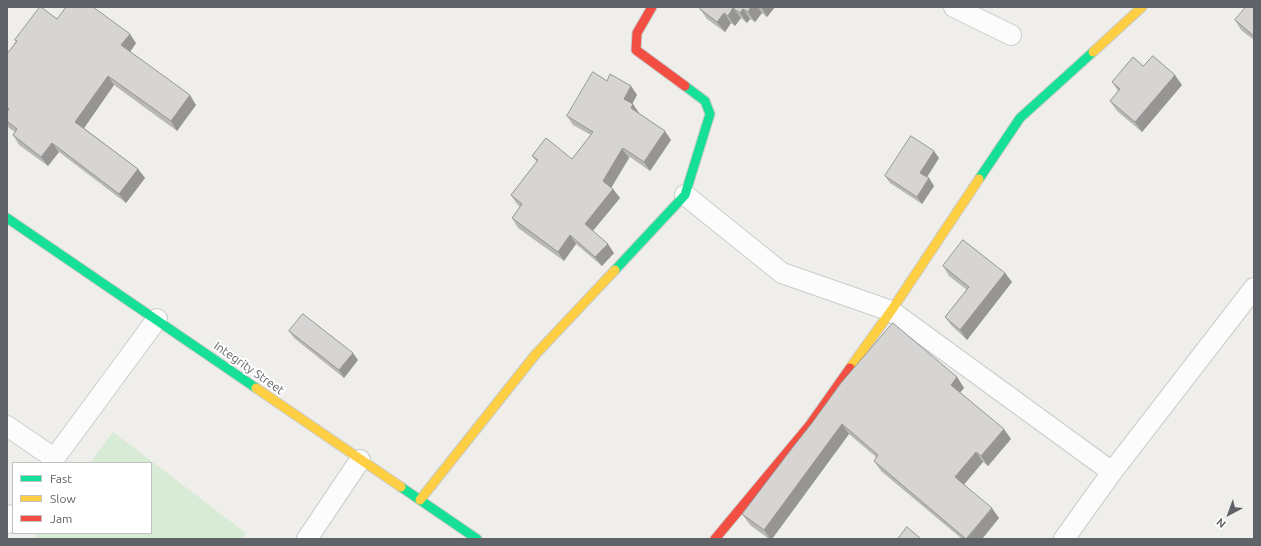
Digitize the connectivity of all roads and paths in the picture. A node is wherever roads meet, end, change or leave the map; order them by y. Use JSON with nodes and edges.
{"nodes":[{"id":1,"x":652,"y":7,"type":"edge"},
{"id":2,"x":954,"y":7,"type":"edge"},
{"id":3,"x":1142,"y":7,"type":"edge"},
{"id":4,"x":1011,"y":35,"type":"dead end"},
{"id":5,"x":685,"y":195,"type":"junction"},
{"id":6,"x":7,"y":218,"type":"edge"},
{"id":7,"x":1254,"y":288,"type":"edge"},
{"id":8,"x":890,"y":310,"type":"junction"},
{"id":9,"x":157,"y":319,"type":"junction"},
{"id":10,"x":7,"y":426,"type":"edge"},
{"id":11,"x":52,"y":460,"type":"edge"},
{"id":12,"x":360,"y":460,"type":"junction"},
{"id":13,"x":1112,"y":472,"type":"junction"},
{"id":14,"x":420,"y":500,"type":"junction"},
{"id":15,"x":307,"y":539,"type":"edge"},
{"id":16,"x":477,"y":539,"type":"edge"},
{"id":17,"x":715,"y":539,"type":"edge"},
{"id":18,"x":1064,"y":539,"type":"edge"}],
"edges":[{"from":1,"to":5,"type":"street"},
{"from":2,"to":4,"type":"street"},
{"from":3,"to":8,"type":"street"},
{"from":5,"to":8,"type":"street"},
{"from":5,"to":14,"type":"street"},
{"from":6,"to":9,"type":"street","name":"Integrity Street"},
{"from":7,"to":13,"type":"street"},
{"from":8,"to":13,"type":"street"},
{"from":8,"to":17,"type":"street"},
{"from":9,"to":11,"type":"street"},
{"from":9,"to":12,"type":"street","name":"Integrity Street"},
{"from":10,"to":11,"type":"street"},
{"from":12,"to":14,"type":"street","name":"Integrity Street"},
{"from":12,"to":15,"type":"street"},
{"from":13,"to":18,"type":"street"},
{"from":14,"to":16,"type":"street","name":"Integrity Street"}]}
